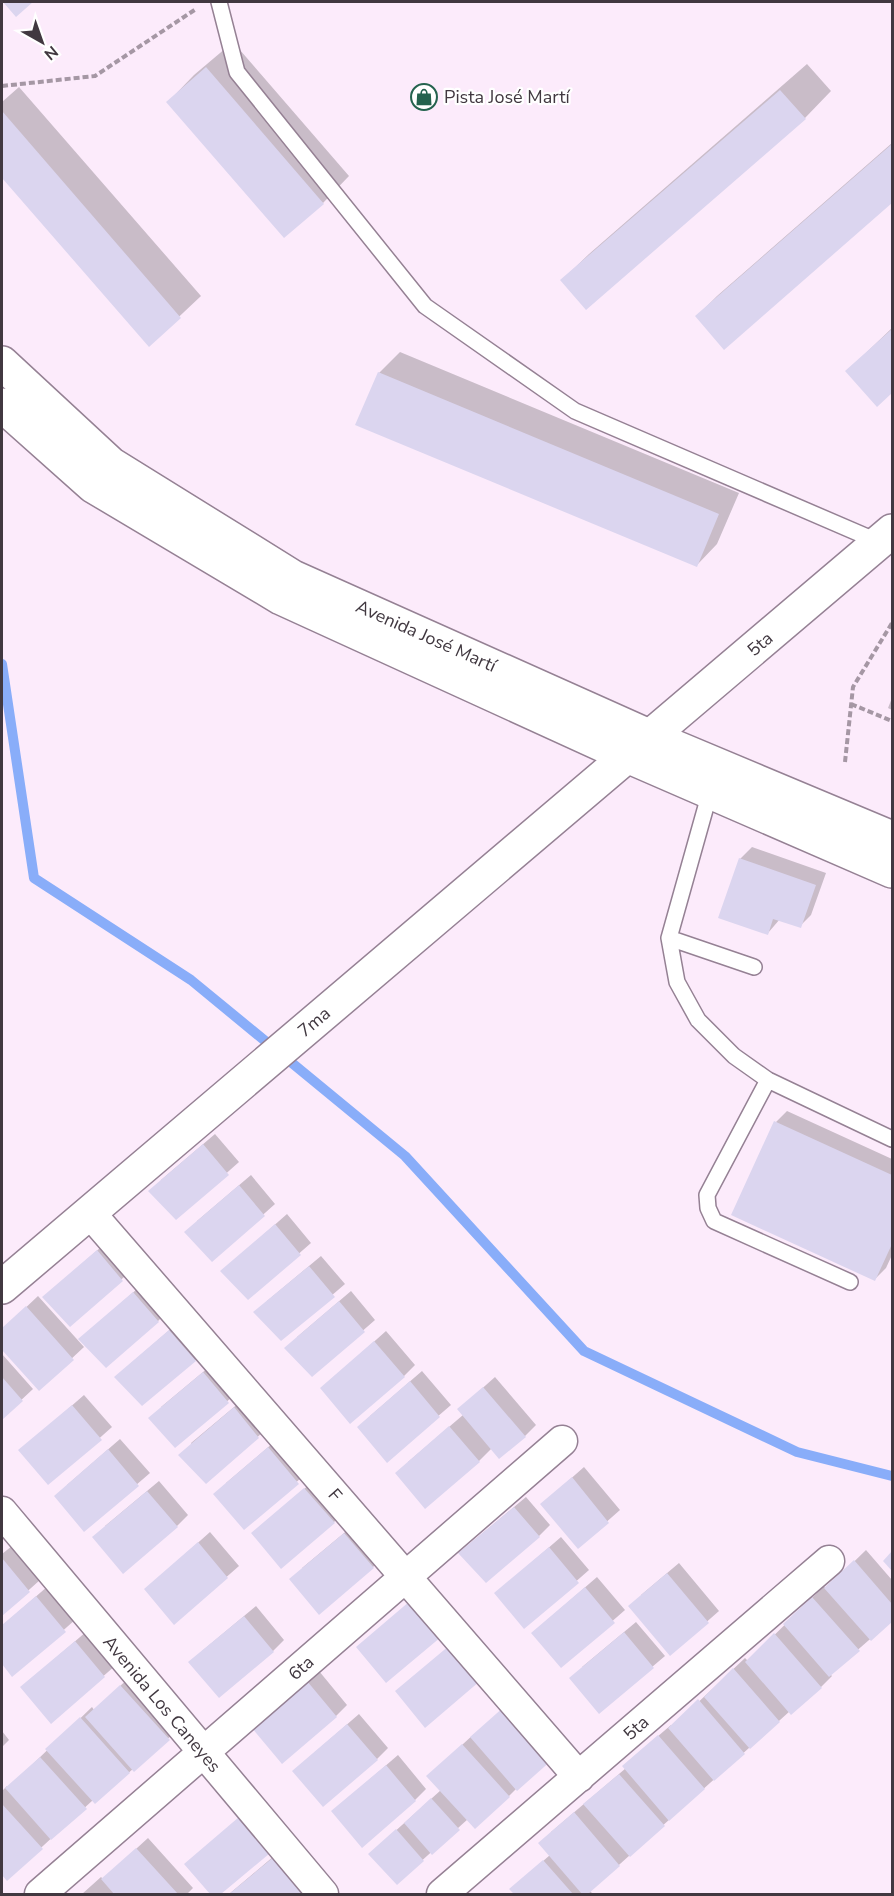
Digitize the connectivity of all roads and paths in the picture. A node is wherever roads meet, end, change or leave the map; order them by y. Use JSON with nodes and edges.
{"nodes":[{"id":1,"x":219,"y":2,"type":"edge"},
{"id":2,"x":197,"y":8,"type":"dead end"},
{"id":3,"x":2,"y":86,"type":"edge"},
{"id":4,"x":2,"y":363,"type":"edge"},
{"id":5,"x":2,"y":405,"type":"edge"},
{"id":6,"x":886,"y":537,"type":"edge"},
{"id":7,"x":892,"y":623,"type":"edge"},
{"id":8,"x":851,"y":704,"type":"junction"},
{"id":9,"x":892,"y":721,"type":"edge"},
{"id":10,"x":639,"y":747,"type":"junction"},
{"id":11,"x":845,"y":762,"type":"dead end"},
{"id":12,"x":710,"y":792,"type":"junction"},
{"id":13,"x":892,"y":838,"type":"edge"},
{"id":14,"x":892,"y":871,"type":"edge"},
{"id":15,"x":669,"y":938,"type":"junction"},
{"id":16,"x":754,"y":967,"type":"dead end"},
{"id":17,"x":768,"y":1080,"type":"junction"},
{"id":18,"x":892,"y":1139,"type":"edge"},
{"id":19,"x":90,"y":1213,"type":"junction"},
{"id":20,"x":850,"y":1282,"type":"dead end"},
{"id":21,"x":2,"y":1287,"type":"edge"},
{"id":22,"x":562,"y":1441,"type":"dead end"},
{"id":23,"x":2,"y":1512,"type":"edge"},
{"id":24,"x":829,"y":1561,"type":"dead end"},
{"id":25,"x":406,"y":1577,"type":"junction"},
{"id":26,"x":204,"y":1753,"type":"junction"},
{"id":27,"x":579,"y":1777,"type":"junction"},
{"id":28,"x":40,"y":1894,"type":"edge"},
{"id":29,"x":323,"y":1894,"type":"edge"},
{"id":30,"x":442,"y":1894,"type":"edge"}],
"edges":[{"from":1,"to":6,"type":"lane"},
{"from":2,"to":3,"type":"path"},
{"from":4,"to":10,"type":"main road","name":"Avenida José Martí"},
{"from":5,"to":10,"type":"main road","name":"Avenida José Martí"},
{"from":6,"to":10,"type":"main road","name":"5ta"},
{"from":7,"to":8,"type":"path"},
{"from":8,"to":9,"type":"path"},
{"from":8,"to":11,"type":"path"},
{"from":10,"to":12,"type":"main road","name":"Avenida José Martí"},
{"from":10,"to":13,"type":"main road","name":"Avenida José Martí"},
{"from":10,"to":19,"type":"main road","name":"7ma"},
{"from":12,"to":14,"type":"main road","name":"Avenida José Martí"},
{"from":12,"to":15,"type":"lane"},
{"from":15,"to":16,"type":"lane"},
{"from":15,"to":17,"type":"lane"},
{"from":17,"to":18,"type":"lane"},
{"from":17,"to":20,"type":"lane"},
{"from":19,"to":21,"type":"main road","name":"7ma"},
{"from":19,"to":25,"type":"street","name":"F"},
{"from":22,"to":25,"type":"street","name":"6ta"},
{"from":23,"to":26,"type":"street","name":"Avenida Los Caneyes"},
{"from":24,"to":27,"type":"street","name":"5ta"},
{"from":25,"to":26,"type":"street","name":"6ta"},
{"from":25,"to":27,"type":"street","name":"F"},
{"from":26,"to":28,"type":"street","name":"6ta"},
{"from":26,"to":29,"type":"street","name":"Avenida Los Caneyes"},
{"from":27,"to":30,"type":"street","name":"5ta"}]}
